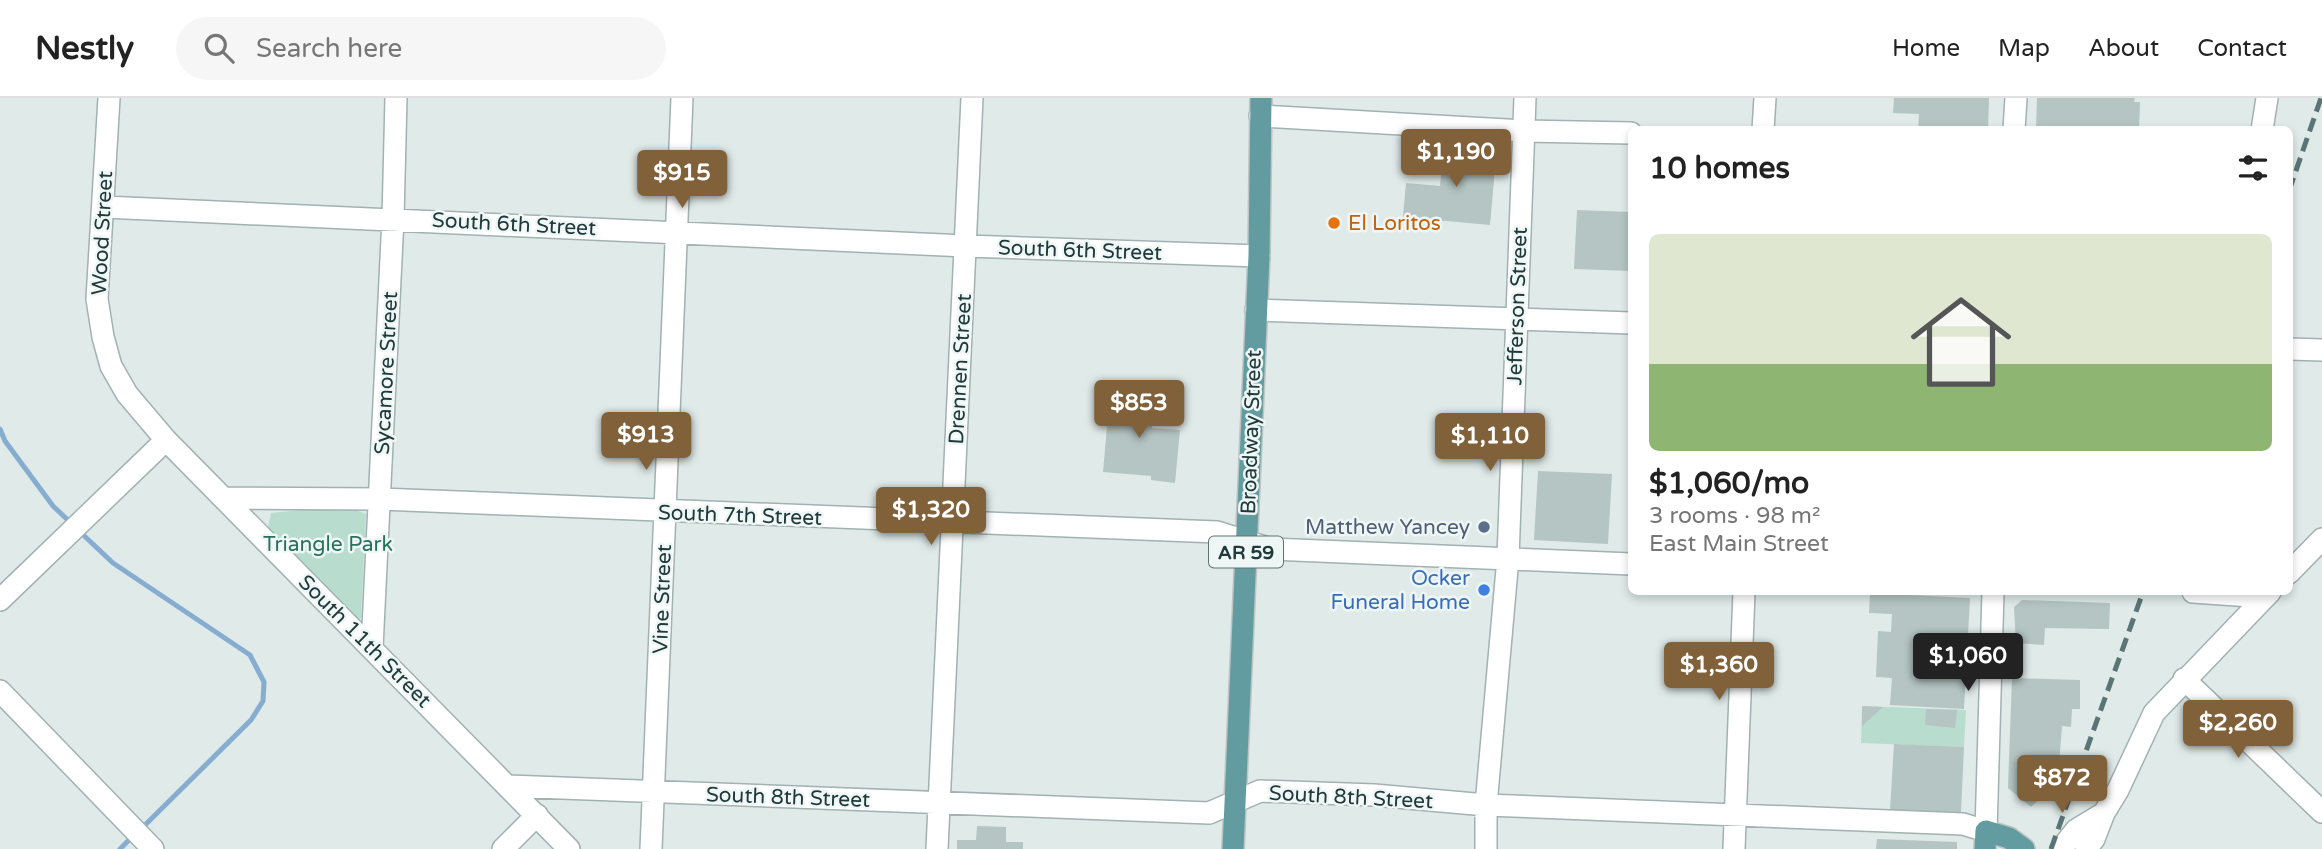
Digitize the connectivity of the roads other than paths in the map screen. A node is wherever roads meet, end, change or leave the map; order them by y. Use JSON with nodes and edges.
{"nodes":[{"id":1,"x":109,"y":98,"type":"edge"},
{"id":2,"x":396,"y":98,"type":"edge"},
{"id":3,"x":682,"y":98,"type":"edge"},
{"id":4,"x":972,"y":98,"type":"edge"},
{"id":5,"x":1525,"y":98,"type":"edge"},
{"id":6,"x":1765,"y":98,"type":"edge"},
{"id":7,"x":2016,"y":98,"type":"edge"},
{"id":8,"x":2267,"y":98,"type":"edge"},
{"id":9,"x":1260,"y":107,"type":"edge"},
{"id":10,"x":1763,"y":126,"type":"edge"},
{"id":11,"x":2014,"y":126,"type":"edge"},
{"id":12,"x":2263,"y":126,"type":"edge"},
{"id":13,"x":1524,"y":131,"type":"junction"},
{"id":14,"x":1628,"y":133,"type":"edge"},
{"id":15,"x":104,"y":207,"type":"junction"},
{"id":16,"x":393,"y":218,"type":"junction"},
{"id":17,"x":676,"y":231,"type":"junction"},
{"id":18,"x":966,"y":246,"type":"junction"},
{"id":19,"x":1259,"y":256,"type":"junction"},
{"id":20,"x":1256,"y":310,"type":"junction"},
{"id":21,"x":1516,"y":318,"type":"junction"},
{"id":22,"x":1628,"y":323,"type":"edge"},
{"id":23,"x":2293,"y":349,"type":"edge"},
{"id":24,"x":2322,"y":350,"type":"edge"},
{"id":25,"x":111,"y":366,"type":"joint"},
{"id":26,"x":166,"y":440,"type":"junction"},
{"id":27,"x":223,"y":498,"type":"junction"},
{"id":28,"x":380,"y":499,"type":"junction"},
{"id":29,"x":665,"y":512,"type":"junction"},
{"id":30,"x":953,"y":523,"type":"junction"},
{"id":31,"x":2322,"y":539,"type":"edge"},
{"id":32,"x":1246,"y":541,"type":"junction"},
{"id":33,"x":1508,"y":558,"type":"junction"},
{"id":34,"x":1628,"y":564,"type":"edge"},
{"id":35,"x":2293,"y":569,"type":"edge"},
{"id":36,"x":1744,"y":595,"type":"edge"},
{"id":37,"x":1993,"y":595,"type":"edge"},
{"id":38,"x":2266,"y":595,"type":"edge"},
{"id":39,"x":0,"y":600,"type":"edge"},
{"id":40,"x":372,"y":648,"type":"junction"},
{"id":41,"x":2184,"y":679,"type":"junction"},
{"id":42,"x":0,"y":691,"type":"edge"},
{"id":43,"x":509,"y":786,"type":"junction"},
{"id":44,"x":654,"y":791,"type":"junction"},
{"id":45,"x":1235,"y":802,"type":"junction"},
{"id":46,"x":940,"y":803,"type":"junction"},
{"id":47,"x":1486,"y":805,"type":"junction"},
{"id":48,"x":2322,"y":811,"type":"edge"},
{"id":49,"x":2104,"y":813,"type":"junction"},
{"id":50,"x":1735,"y":814,"type":"junction"},
{"id":51,"x":537,"y":816,"type":"junction"},
{"id":52,"x":1985,"y":840,"type":"edge"},
{"id":53,"x":150,"y":846,"type":"edge"},
{"id":54,"x":503,"y":849,"type":"edge"},
{"id":55,"x":569,"y":849,"type":"edge"},
{"id":56,"x":651,"y":849,"type":"edge"},
{"id":57,"x":937,"y":849,"type":"edge"},
{"id":58,"x":1233,"y":849,"type":"edge"},
{"id":59,"x":1486,"y":849,"type":"edge"},
{"id":60,"x":1734,"y":849,"type":"edge"},
{"id":61,"x":2024,"y":849,"type":"edge"},
{"id":62,"x":2062,"y":849,"type":"edge"},
{"id":63,"x":2086,"y":849,"type":"edge"}],
"edges":[{"from":1,"to":15,"type":"street","name":"Wood Street"},
{"from":2,"to":16,"type":"street","name":"Sycamore Street"},
{"from":3,"to":17,"type":"street","name":"Vine Street"},
{"from":4,"to":18,"type":"street","name":"Drennen Street"},
{"from":5,"to":13,"type":"street","name":"Jefferson Street"},
{"from":6,"to":10,"type":"street"},
{"from":7,"to":11,"type":"street"},
{"from":8,"to":12,"type":"street"},
{"from":9,"to":13,"type":"street"},
{"from":9,"to":19,"type":"main road","name":"Broadway Street","number":"AR 59"},
{"from":13,"to":14,"type":"street"},
{"from":13,"to":21,"type":"street","name":"Jefferson Street"},
{"from":15,"to":16,"type":"street","name":"South 6th Street"},
{"from":15,"to":25,"type":"street","name":"Wood Street"},
{"from":16,"to":17,"type":"street","name":"South 6th Street"},
{"from":16,"to":28,"type":"street","name":"Sycamore Street"},
{"from":17,"to":18,"type":"street","name":"South 6th Street"},
{"from":17,"to":29,"type":"street","name":"Vine Street"},
{"from":18,"to":19,"type":"street","name":"South 6th Street"},
{"from":18,"to":30,"type":"street","name":"Drennen Street"},
{"from":19,"to":20,"type":"main road","name":"Broadway Street","number":"AR 59"},
{"from":20,"to":21,"type":"street"},
{"from":20,"to":32,"type":"main road","name":"Broadway Street","number":"AR 59"},
{"from":21,"to":22,"type":"street"},
{"from":21,"to":33,"type":"street","name":"Jefferson Street"},
{"from":23,"to":24,"type":"street"},
{"from":25,"to":26,"type":"street","name":"South 11th Street"},
{"from":26,"to":27,"type":"street","name":"South 11th Street"},
{"from":26,"to":39,"type":"street"},
{"from":27,"to":28,"type":"street","name":"South 7th Street"},
{"from":27,"to":40,"type":"street","name":"South 11th Street"},
{"from":28,"to":29,"type":"street","name":"South 7th Street"},
{"from":28,"to":40,"type":"street","name":"Sycamore Street"},
{"from":29,"to":30,"type":"street","name":"South 7th Street"},
{"from":29,"to":44,"type":"street","name":"Vine Street"},
{"from":30,"to":32,"type":"street","name":"South 7th Street"},
{"from":30,"to":46,"type":"street","name":"Drennen Street"},
{"from":31,"to":35,"type":"street"},
{"from":32,"to":33,"type":"street","name":"South 7th Street"},
{"from":32,"to":45,"type":"main road","name":"Broadway Street","number":"AR 59"},
{"from":33,"to":34,"type":"street","name":"South 7th Street"},
{"from":33,"to":47,"type":"street","name":"Jefferson Street"},
{"from":36,"to":50,"type":"street"},
{"from":37,"to":52,"type":"street"},
{"from":38,"to":41,"type":"street"},
{"from":40,"to":43,"type":"street","name":"South 11th Street"},
{"from":41,"to":48,"type":"street"},
{"from":41,"to":49,"type":"street"},
{"from":42,"to":53,"type":"street"},
{"from":43,"to":44,"type":"street","name":"South 8th Street"},
{"from":43,"to":51,"type":"street","name":"South 11th Street"},
{"from":44,"to":46,"type":"street","name":"South 8th Street"},
{"from":44,"to":56,"type":"street","name":"Vine Street"},
{"from":45,"to":46,"type":"street","name":"South 8th Street"},
{"from":45,"to":47,"type":"street","name":"South 8th Street"},
{"from":45,"to":58,"type":"main road","name":"Broadway Street","number":"AR 59"},
{"from":46,"to":57,"type":"street","name":"Drennen Street"},
{"from":47,"to":50,"type":"street","name":"South 8th Street"},
{"from":47,"to":59,"type":"street","name":"Jefferson Street"},
{"from":49,"to":62,"type":"street"},
{"from":49,"to":63,"type":"street"},
{"from":50,"to":52,"type":"street","name":"South 8th Street"},
{"from":50,"to":60,"type":"street"},
{"from":51,"to":54,"type":"street"},
{"from":51,"to":55,"type":"street","name":"South 11th Street"},
{"from":52,"to":61,"type":"main road"}]}
